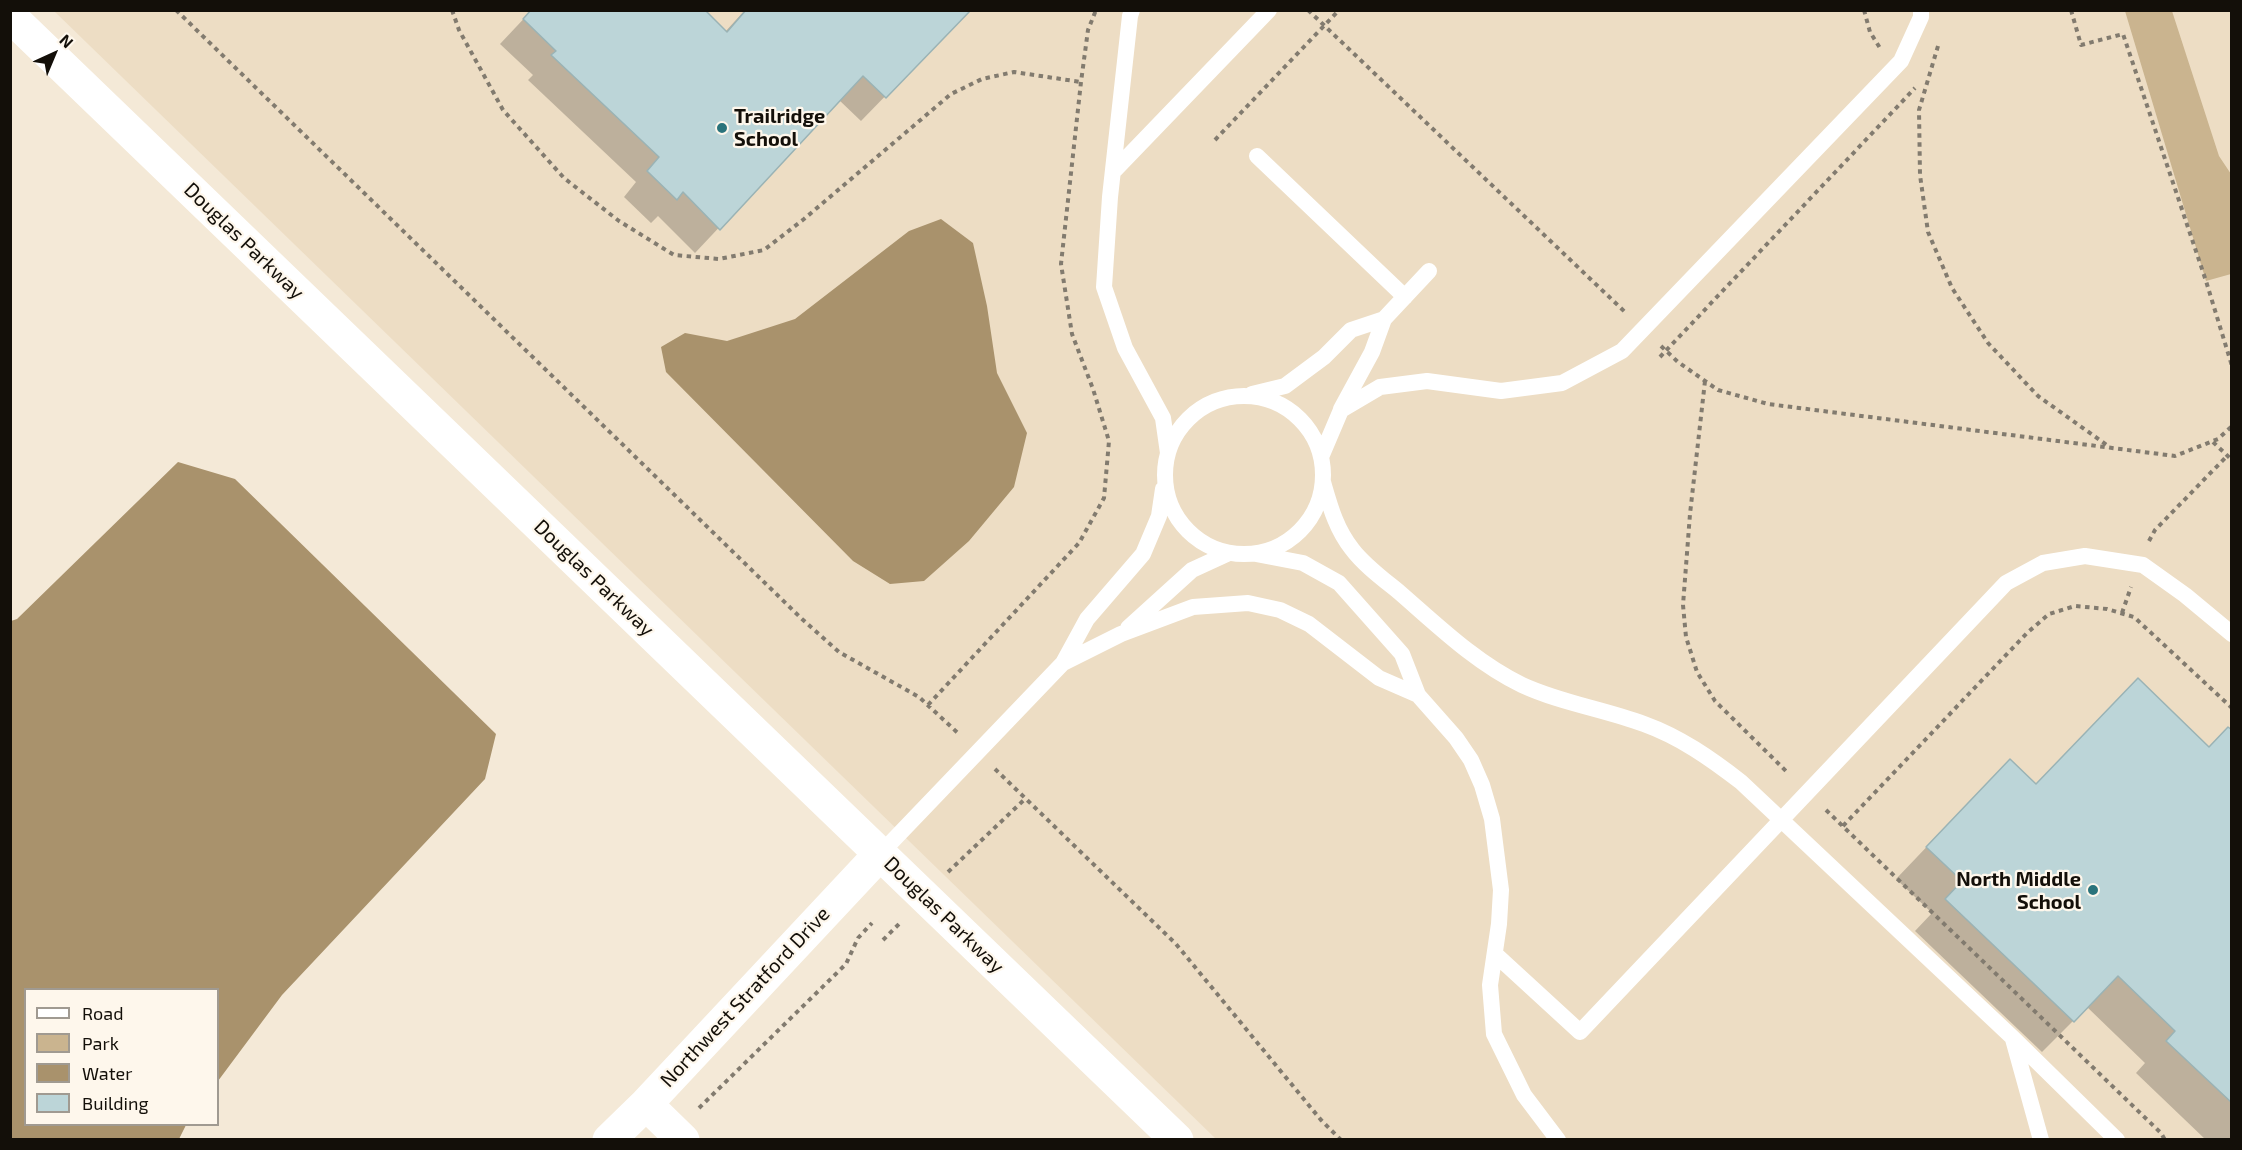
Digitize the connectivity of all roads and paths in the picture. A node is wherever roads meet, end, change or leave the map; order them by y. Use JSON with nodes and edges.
{"nodes":[{"id":1,"x":176,"y":10,"type":"edge"},
{"id":2,"x":452,"y":10,"type":"edge"},
{"id":3,"x":1096,"y":10,"type":"edge"},
{"id":4,"x":1132,"y":10,"type":"edge"},
{"id":5,"x":1269,"y":10,"type":"edge"},
{"id":6,"x":1308,"y":10,"type":"edge"},
{"id":7,"x":1339,"y":10,"type":"edge"},
{"id":8,"x":1921,"y":10,"type":"edge"},
{"id":9,"x":2071,"y":10,"type":"edge"},
{"id":10,"x":10,"y":16,"type":"edge"},
{"id":11,"x":1324,"y":26,"type":"junction"},
{"id":12,"x":1940,"y":39,"type":"dead end"},
{"id":13,"x":1081,"y":82,"type":"junction"},
{"id":14,"x":1918,"y":84,"type":"dead end"},
{"id":15,"x":1215,"y":140,"type":"dead end"},
{"id":16,"x":1257,"y":156,"type":"dead end"},
{"id":17,"x":1113,"y":172,"type":"junction"},
{"id":18,"x":1429,"y":271,"type":"dead end"},
{"id":19,"x":1405,"y":297,"type":"junction"},
{"id":20,"x":1384,"y":319,"type":"junction"},
{"id":21,"x":1643,"y":329,"type":"junction"},
{"id":22,"x":1666,"y":351,"type":"junction"},
{"id":23,"x":1660,"y":357,"type":"dead end"},
{"id":24,"x":2232,"y":366,"type":"edge"},
{"id":25,"x":1705,"y":381,"type":"junction"},
{"id":26,"x":1245,"y":395,"type":"junction"},
{"id":27,"x":1341,"y":410,"type":"junction"},
{"id":28,"x":2232,"y":426,"type":"edge"},
{"id":29,"x":2212,"y":441,"type":"junction"},
{"id":30,"x":2112,"y":448,"type":"junction"},
{"id":31,"x":1168,"y":453,"type":"junction"},
{"id":32,"x":2227,"y":456,"type":"junction"},
{"id":33,"x":1321,"y":457,"type":"junction"},
{"id":34,"x":2232,"y":460,"type":"edge"},
{"id":35,"x":1165,"y":479,"type":"junction"},
{"id":36,"x":1323,"y":482,"type":"junction"},
{"id":37,"x":1229,"y":553,"type":"junction"},
{"id":38,"x":1256,"y":554,"type":"junction"},
{"id":39,"x":2139,"y":564,"type":"junction"},
{"id":40,"x":2122,"y":613,"type":"junction"},
{"id":41,"x":1121,"y":634,"type":"junction"},
{"id":42,"x":2232,"y":634,"type":"edge"},
{"id":43,"x":1063,"y":663,"type":"junction"},
{"id":44,"x":1418,"y":695,"type":"junction"},
{"id":45,"x":928,"y":705,"type":"junction"},
{"id":46,"x":2232,"y":708,"type":"edge"},
{"id":47,"x":977,"y":752,"type":"junction"},
{"id":48,"x":1807,"y":791,"type":"junction"},
{"id":49,"x":1026,"y":798,"type":"junction"},
{"id":50,"x":1780,"y":820,"type":"junction"},
{"id":51,"x":1843,"y":826,"type":"junction"},
{"id":52,"x":880,"y":854,"type":"junction"},
{"id":53,"x":925,"y":897,"type":"junction"},
{"id":54,"x":872,"y":923,"type":"dead end"},
{"id":55,"x":885,"y":938,"type":"dead end"},
{"id":56,"x":1495,"y":954,"type":"junction"},
{"id":57,"x":2013,"y":1038,"type":"junction"},
{"id":58,"x":646,"y":1104,"type":"junction"},
{"id":59,"x":679,"y":1135,"type":"edge"},
{"id":60,"x":609,"y":1140,"type":"edge"},
{"id":61,"x":1177,"y":1140,"type":"edge"},
{"id":62,"x":1341,"y":1140,"type":"edge"},
{"id":63,"x":1558,"y":1140,"type":"edge"},
{"id":64,"x":2042,"y":1140,"type":"edge"},
{"id":65,"x":2116,"y":1140,"type":"edge"},
{"id":66,"x":2165,"y":1140,"type":"edge"}],
"edges":[{"from":1,"to":45,"type":"path"},
{"from":2,"to":13,"type":"path"},
{"from":3,"to":13,"type":"path"},
{"from":4,"to":17,"type":"lane"},
{"from":5,"to":17,"type":"lane"},
{"from":6,"to":11,"type":"path"},
{"from":7,"to":11,"type":"path"},
{"from":8,"to":21,"type":"lane"},
{"from":9,"to":24,"type":"path"},
{"from":10,"to":52,"type":"street","name":"Douglas Parkway"},
{"from":11,"to":15,"type":"path"},
{"from":11,"to":21,"type":"path"},
{"from":12,"to":30,"type":"path"},
{"from":13,"to":45,"type":"path"},
{"from":14,"to":22,"type":"path"},
{"from":16,"to":19,"type":"lane"},
{"from":17,"to":31,"type":"lane"},
{"from":18,"to":19,"type":"lane"},
{"from":19,"to":20,"type":"lane"},
{"from":20,"to":26,"type":"lane"},
{"from":20,"to":27,"type":"lane"},
{"from":21,"to":22,"type":"path"},
{"from":21,"to":27,"type":"lane"},
{"from":22,"to":23,"type":"path"},
{"from":22,"to":25,"type":"path"},
{"from":25,"to":30,"type":"path"},
{"from":25,"to":48,"type":"path"},
{"from":26,"to":31,"type":"lane"},
{"from":26,"to":33,"type":"lane"},
{"from":27,"to":33,"type":"lane"},
{"from":28,"to":29,"type":"path"},
{"from":29,"to":30,"type":"path"},
{"from":29,"to":32,"type":"path"},
{"from":31,"to":35,"type":"lane"},
{"from":32,"to":34,"type":"path"},
{"from":32,"to":39,"type":"path"},
{"from":33,"to":36,"type":"lane"},
{"from":35,"to":37,"type":"lane"},
{"from":35,"to":43,"type":"lane"},
{"from":36,"to":38,"type":"lane"},
{"from":36,"to":50,"type":"lane"},
{"from":37,"to":38,"type":"lane"},
{"from":37,"to":41,"type":"lane"},
{"from":38,"to":44,"type":"lane"},
{"from":39,"to":40,"type":"path"},
{"from":39,"to":42,"type":"lane"},
{"from":39,"to":48,"type":"lane"},
{"from":40,"to":46,"type":"path"},
{"from":40,"to":51,"type":"path"},
{"from":41,"to":43,"type":"lane"},
{"from":41,"to":44,"type":"lane"},
{"from":43,"to":47,"type":"lane"},
{"from":44,"to":56,"type":"lane"},
{"from":45,"to":47,"type":"path"},
{"from":47,"to":49,"type":"path"},
{"from":47,"to":52,"type":"lane"},
{"from":48,"to":50,"type":"lane"},
{"from":48,"to":51,"type":"path"},
{"from":49,"to":53,"type":"path"},
{"from":49,"to":62,"type":"path"},
{"from":50,"to":56,"type":"lane"},
{"from":50,"to":57,"type":"lane"},
{"from":51,"to":66,"type":"path"},
{"from":52,"to":53,"type":"street","name":"Douglas Parkway"},
{"from":52,"to":58,"type":"street","name":"Northwest Stratford Drive"},
{"from":53,"to":55,"type":"path"},
{"from":53,"to":61,"type":"street","name":"Douglas Parkway"},
{"from":54,"to":59,"type":"path"},
{"from":56,"to":63,"type":"lane"},
{"from":57,"to":64,"type":"lane"},
{"from":57,"to":65,"type":"lane"},
{"from":58,"to":59,"type":"street"},
{"from":58,"to":60,"type":"street","name":"Northwest Stratford Drive"}]}
